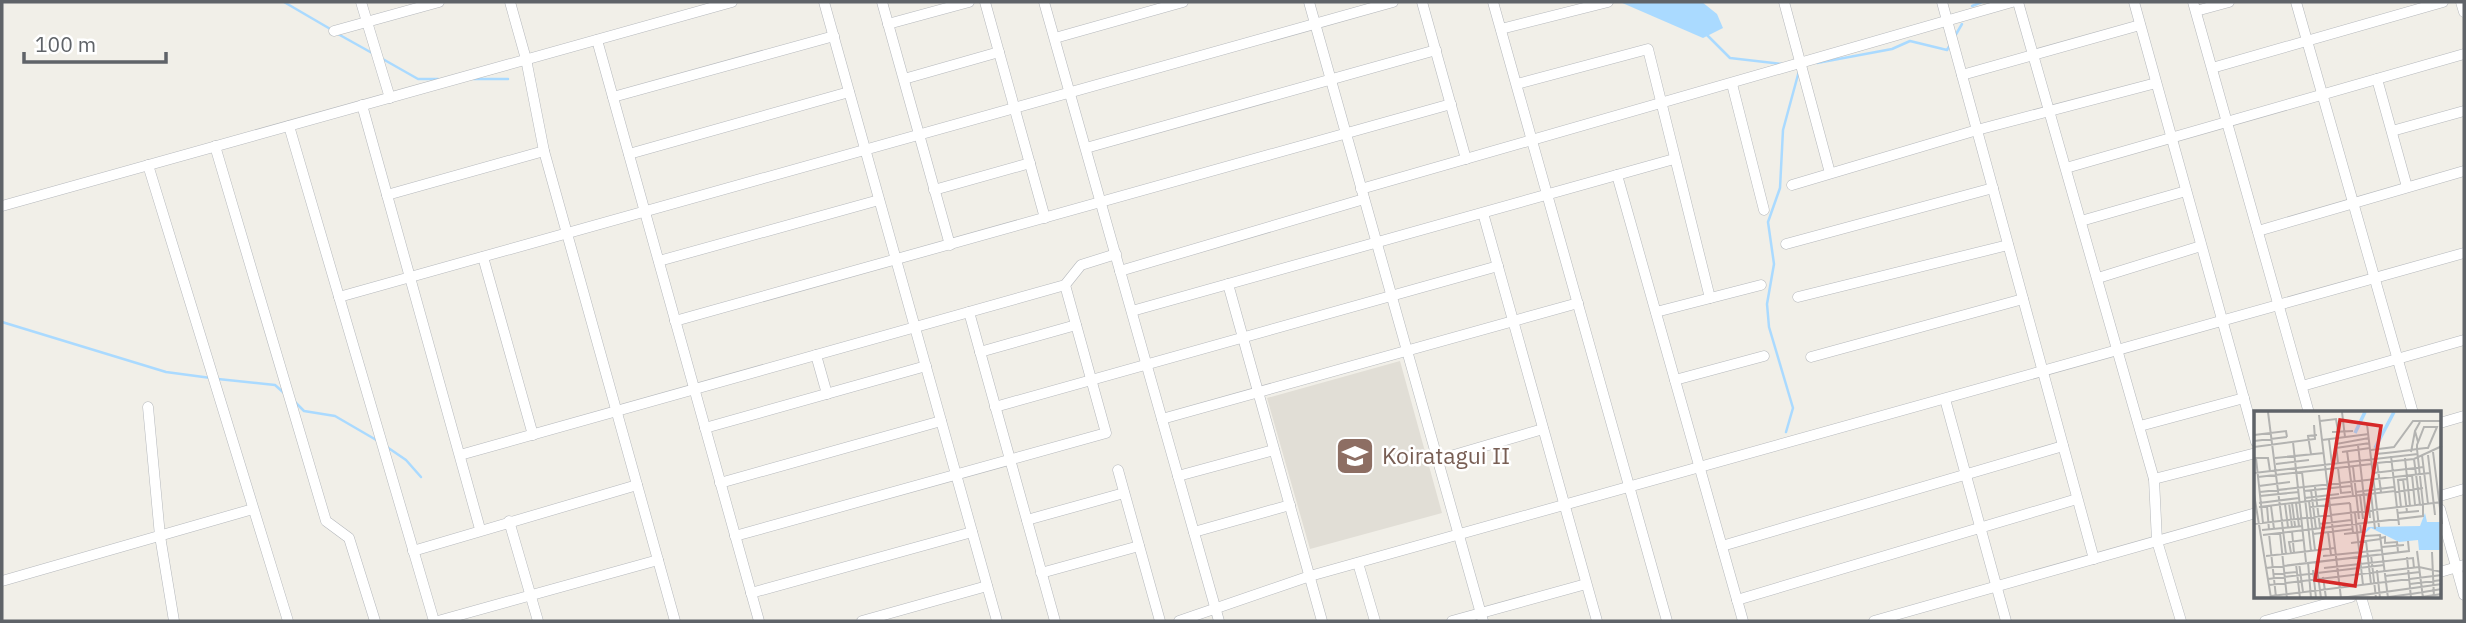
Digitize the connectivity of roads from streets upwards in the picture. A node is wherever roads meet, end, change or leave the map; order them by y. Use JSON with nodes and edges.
{"nodes":[{"id":1,"x":361,"y":2,"type":"edge"},
{"id":2,"x":437,"y":2,"type":"edge"},
{"id":3,"x":510,"y":2,"type":"edge"},
{"id":4,"x":732,"y":2,"type":"edge"},
{"id":5,"x":824,"y":2,"type":"edge"},
{"id":6,"x":882,"y":2,"type":"edge"},
{"id":7,"x":969,"y":2,"type":"edge"},
{"id":8,"x":985,"y":2,"type":"edge"},
{"id":9,"x":1044,"y":2,"type":"edge"},
{"id":10,"x":1183,"y":2,"type":"edge"},
{"id":11,"x":1309,"y":2,"type":"edge"},
{"id":12,"x":1393,"y":2,"type":"edge"},
{"id":13,"x":1422,"y":2,"type":"edge"},
{"id":14,"x":1493,"y":2,"type":"edge"},
{"id":15,"x":1608,"y":2,"type":"edge"},
{"id":16,"x":1784,"y":2,"type":"edge"},
{"id":17,"x":1942,"y":2,"type":"edge"},
{"id":18,"x":2012,"y":2,"type":"edge"},
{"id":19,"x":2018,"y":2,"type":"edge"},
{"id":20,"x":2134,"y":2,"type":"edge"},
{"id":21,"x":2229,"y":2,"type":"edge"},
{"id":22,"x":2296,"y":2,"type":"edge"},
{"id":23,"x":2443,"y":2,"type":"edge"},
{"id":24,"x":2461,"y":2,"type":"edge"},
{"id":25,"x":718,"y":4,"type":"edge"},
{"id":26,"x":2194,"y":6,"type":"edge"},
{"id":27,"x":1148,"y":7,"type":"edge"},
{"id":28,"x":2464,"y":12,"type":"edge"},
{"id":29,"x":1947,"y":21,"type":"junction"},
{"id":30,"x":367,"y":22,"type":"junction"},
{"id":31,"x":888,"y":24,"type":"junction"},
{"id":32,"x":1315,"y":24,"type":"junction"},
{"id":33,"x":2140,"y":24,"type":"junction"},
{"id":34,"x":1501,"y":29,"type":"junction"},
{"id":35,"x":334,"y":31,"type":"dead end"},
{"id":36,"x":834,"y":36,"type":"junction"},
{"id":37,"x":1055,"y":38,"type":"junction"},
{"id":38,"x":597,"y":40,"type":"junction"},
{"id":39,"x":2307,"y":41,"type":"junction"},
{"id":40,"x":1436,"y":50,"type":"junction"},
{"id":41,"x":999,"y":52,"type":"junction"},
{"id":42,"x":2464,"y":54,"type":"edge"},
{"id":43,"x":2034,"y":55,"type":"junction"},
{"id":44,"x":526,"y":60,"type":"junction"},
{"id":45,"x":1801,"y":64,"type":"junction"},
{"id":46,"x":2212,"y":68,"type":"junction"},
{"id":47,"x":1962,"y":75,"type":"junction"},
{"id":48,"x":904,"y":79,"type":"junction"},
{"id":49,"x":2377,"y":79,"type":"junction"},
{"id":50,"x":1331,"y":80,"type":"junction"},
{"id":51,"x":2156,"y":83,"type":"junction"},
{"id":52,"x":1517,"y":84,"type":"junction"},
{"id":53,"x":1732,"y":85,"type":"junction"},
{"id":54,"x":849,"y":92,"type":"junction"},
{"id":55,"x":1070,"y":92,"type":"junction"},
{"id":56,"x":2322,"y":95,"type":"junction"},
{"id":57,"x":390,"y":97,"type":"junction"},
{"id":58,"x":613,"y":97,"type":"junction"},
{"id":59,"x":1661,"y":103,"type":"junction"},
{"id":60,"x":1451,"y":104,"type":"junction"},
{"id":61,"x":362,"y":105,"type":"junction"},
{"id":62,"x":1014,"y":108,"type":"junction"},
{"id":63,"x":2051,"y":110,"type":"junction"},
{"id":64,"x":2464,"y":111,"type":"edge"},
{"id":65,"x":2227,"y":122,"type":"junction"},
{"id":66,"x":289,"y":126,"type":"junction"},
{"id":67,"x":1977,"y":130,"type":"junction"},
{"id":68,"x":2392,"y":131,"type":"junction"},
{"id":69,"x":919,"y":134,"type":"junction"},
{"id":70,"x":1346,"y":134,"type":"junction"},
{"id":71,"x":2171,"y":138,"type":"junction"},
{"id":72,"x":1532,"y":140,"type":"junction"},
{"id":73,"x":215,"y":146,"type":"junction"},
{"id":74,"x":1086,"y":148,"type":"junction"},
{"id":75,"x":865,"y":149,"type":"junction"},
{"id":76,"x":544,"y":151,"type":"junction"},
{"id":77,"x":629,"y":154,"type":"junction"},
{"id":78,"x":1466,"y":159,"type":"junction"},
{"id":79,"x":1674,"y":159,"type":"junction"},
{"id":80,"x":1030,"y":163,"type":"junction"},
{"id":81,"x":148,"y":165,"type":"junction"},
{"id":82,"x":2066,"y":168,"type":"junction"},
{"id":83,"x":2464,"y":171,"type":"edge"},
{"id":84,"x":1830,"y":173,"type":"junction"},
{"id":85,"x":1617,"y":175,"type":"junction"},
{"id":86,"x":1792,"y":185,"type":"dead end"},
{"id":87,"x":2407,"y":187,"type":"junction"},
{"id":88,"x":1993,"y":188,"type":"junction"},
{"id":89,"x":934,"y":190,"type":"junction"},
{"id":90,"x":2186,"y":191,"type":"junction"},
{"id":91,"x":1363,"y":194,"type":"junction"},
{"id":92,"x":387,"y":195,"type":"junction"},
{"id":93,"x":1548,"y":195,"type":"junction"},
{"id":94,"x":879,"y":200,"type":"junction"},
{"id":95,"x":1101,"y":202,"type":"junction"},
{"id":96,"x":2353,"y":203,"type":"junction"},
{"id":97,"x":2,"y":206,"type":"edge"},
{"id":98,"x":645,"y":211,"type":"junction"},
{"id":99,"x":1764,"y":211,"type":"dead end"},
{"id":100,"x":1483,"y":213,"type":"junction"},
{"id":101,"x":1045,"y":218,"type":"junction"},
{"id":102,"x":2081,"y":221,"type":"junction"},
{"id":103,"x":2258,"y":231,"type":"junction"},
{"id":104,"x":567,"y":233,"type":"junction"},
{"id":105,"x":1376,"y":243,"type":"junction"},
{"id":106,"x":950,"y":244,"type":"junction"},
{"id":107,"x":1786,"y":244,"type":"dead end"},
{"id":108,"x":2008,"y":245,"type":"junction"},
{"id":109,"x":2202,"y":246,"type":"junction"},
{"id":110,"x":2464,"y":253,"type":"edge"},
{"id":111,"x":1116,"y":254,"type":"junction"},
{"id":112,"x":483,"y":257,"type":"junction"},
{"id":113,"x":896,"y":260,"type":"junction"},
{"id":114,"x":659,"y":261,"type":"junction"},
{"id":115,"x":1498,"y":266,"type":"junction"},
{"id":116,"x":1120,"y":271,"type":"junction"},
{"id":117,"x":410,"y":277,"type":"junction"},
{"id":118,"x":2098,"y":278,"type":"junction"},
{"id":119,"x":2374,"y":278,"type":"junction"},
{"id":120,"x":1228,"y":284,"type":"junction"},
{"id":121,"x":1065,"y":285,"type":"junction"},
{"id":122,"x":1761,"y":285,"type":"dead end"},
{"id":123,"x":1391,"y":296,"type":"junction"},
{"id":124,"x":339,"y":297,"type":"junction"},
{"id":125,"x":1798,"y":297,"type":"dead end"},
{"id":126,"x":1710,"y":298,"type":"junction"},
{"id":127,"x":2023,"y":299,"type":"junction"},
{"id":128,"x":1578,"y":303,"type":"junction"},
{"id":129,"x":2279,"y":305,"type":"junction"},
{"id":130,"x":1132,"y":311,"type":"junction"},
{"id":131,"x":969,"y":312,"type":"junction"},
{"id":132,"x":1656,"y":312,"type":"junction"},
{"id":133,"x":675,"y":321,"type":"junction"},
{"id":134,"x":1513,"y":321,"type":"junction"},
{"id":135,"x":2222,"y":321,"type":"junction"},
{"id":136,"x":1076,"y":325,"type":"junction"},
{"id":137,"x":915,"y":327,"type":"junction"},
{"id":138,"x":1243,"y":337,"type":"junction"},
{"id":139,"x":2464,"y":340,"type":"edge"},
{"id":140,"x":2119,"y":350,"type":"junction"},
{"id":141,"x":1407,"y":351,"type":"junction"},
{"id":142,"x":980,"y":352,"type":"junction"},
{"id":143,"x":816,"y":355,"type":"junction"},
{"id":144,"x":1764,"y":356,"type":"dead end"},
{"id":145,"x":1811,"y":357,"type":"dead end"},
{"id":146,"x":2397,"y":359,"type":"junction"},
{"id":147,"x":1147,"y":365,"type":"junction"},
{"id":148,"x":926,"y":366,"type":"junction"},
{"id":149,"x":2043,"y":371,"type":"junction"},
{"id":150,"x":1091,"y":380,"type":"junction"},
{"id":151,"x":1675,"y":380,"type":"junction"},
{"id":152,"x":2301,"y":386,"type":"junction"},
{"id":153,"x":694,"y":389,"type":"junction"},
{"id":154,"x":1259,"y":393,"type":"junction"},
{"id":155,"x":827,"y":394,"type":"junction"},
{"id":156,"x":1945,"y":398,"type":"junction"},
{"id":157,"x":2244,"y":398,"type":"junction"},
{"id":158,"x":148,"y":407,"type":"dead end"},
{"id":159,"x":995,"y":407,"type":"junction"},
{"id":160,"x":617,"y":411,"type":"junction"},
{"id":161,"x":2308,"y":411,"type":"edge"},
{"id":162,"x":2412,"y":411,"type":"edge"},
{"id":163,"x":2464,"y":416,"type":"edge"},
{"id":164,"x":1162,"y":419,"type":"junction"},
{"id":165,"x":941,"y":421,"type":"junction"},
{"id":166,"x":2442,"y":422,"type":"edge"},
{"id":167,"x":2140,"y":426,"type":"junction"},
{"id":168,"x":705,"y":428,"type":"junction"},
{"id":169,"x":1543,"y":429,"type":"junction"},
{"id":170,"x":533,"y":435,"type":"junction"},
{"id":171,"x":2254,"y":435,"type":"edge"},
{"id":172,"x":2063,"y":446,"type":"junction"},
{"id":173,"x":1275,"y":450,"type":"junction"},
{"id":174,"x":2254,"y":454,"type":"edge"},
{"id":175,"x":460,"y":455,"type":"junction"},
{"id":176,"x":1010,"y":460,"type":"junction"},
{"id":177,"x":1437,"y":460,"type":"junction"},
{"id":178,"x":1700,"y":467,"type":"junction"},
{"id":179,"x":1118,"y":470,"type":"dead end"},
{"id":180,"x":956,"y":475,"type":"junction"},
{"id":181,"x":1966,"y":475,"type":"junction"},
{"id":182,"x":1178,"y":477,"type":"junction"},
{"id":183,"x":2154,"y":480,"type":"junction"},
{"id":184,"x":720,"y":483,"type":"junction"},
{"id":185,"x":637,"y":485,"type":"junction"},
{"id":186,"x":1629,"y":487,"type":"junction"},
{"id":187,"x":2464,"y":489,"type":"edge"},
{"id":188,"x":1124,"y":493,"type":"junction"},
{"id":189,"x":2442,"y":495,"type":"edge"},
{"id":190,"x":2077,"y":499,"type":"junction"},
{"id":191,"x":1290,"y":505,"type":"junction"},
{"id":192,"x":1564,"y":505,"type":"junction"},
{"id":193,"x":253,"y":509,"type":"junction"},
{"id":194,"x":2254,"y":514,"type":"edge"},
{"id":195,"x":2442,"y":515,"type":"edge"},
{"id":196,"x":1027,"y":520,"type":"junction"},
{"id":197,"x":509,"y":521,"type":"junction"},
{"id":198,"x":480,"y":529,"type":"junction"},
{"id":199,"x":1980,"y":529,"type":"junction"},
{"id":200,"x":972,"y":532,"type":"junction"},
{"id":201,"x":1194,"y":532,"type":"junction"},
{"id":202,"x":1458,"y":535,"type":"junction"},
{"id":203,"x":160,"y":536,"type":"junction"},
{"id":204,"x":735,"y":537,"type":"junction"},
{"id":205,"x":2157,"y":541,"type":"junction"},
{"id":206,"x":1139,"y":546,"type":"junction"},
{"id":207,"x":1722,"y":546,"type":"junction"},
{"id":208,"x":413,"y":551,"type":"junction"},
{"id":209,"x":2094,"y":559,"type":"junction"},
{"id":210,"x":658,"y":560,"type":"junction"},
{"id":211,"x":1358,"y":563,"type":"junction"},
{"id":212,"x":2460,"y":566,"type":"edge"},
{"id":213,"x":2442,"y":571,"type":"edge"},
{"id":214,"x":1041,"y":573,"type":"junction"},
{"id":215,"x":1310,"y":576,"type":"junction"},
{"id":216,"x":2,"y":581,"type":"edge"},
{"id":217,"x":1586,"y":584,"type":"junction"},
{"id":218,"x":987,"y":586,"type":"junction"},
{"id":219,"x":1997,"y":587,"type":"junction"},
{"id":220,"x":751,"y":593,"type":"junction"},
{"id":221,"x":531,"y":595,"type":"junction"},
{"id":222,"x":2464,"y":596,"type":"edge"},
{"id":223,"x":2347,"y":598,"type":"edge"},
{"id":224,"x":2361,"y":598,"type":"edge"},
{"id":225,"x":1737,"y":600,"type":"junction"},
{"id":226,"x":1215,"y":607,"type":"junction"},
{"id":227,"x":1481,"y":617,"type":"edge"},
{"id":228,"x":174,"y":621,"type":"edge"},
{"id":229,"x":288,"y":621,"type":"edge"},
{"id":230,"x":375,"y":621,"type":"edge"},
{"id":231,"x":436,"y":621,"type":"edge"},
{"id":232,"x":538,"y":621,"type":"edge"},
{"id":233,"x":675,"y":621,"type":"edge"},
{"id":234,"x":759,"y":621,"type":"edge"},
{"id":235,"x":862,"y":621,"type":"edge"},
{"id":236,"x":996,"y":621,"type":"edge"},
{"id":237,"x":1055,"y":621,"type":"edge"},
{"id":238,"x":1160,"y":621,"type":"edge"},
{"id":239,"x":1179,"y":621,"type":"edge"},
{"id":240,"x":1219,"y":621,"type":"edge"},
{"id":241,"x":1322,"y":621,"type":"edge"},
{"id":242,"x":1375,"y":621,"type":"edge"},
{"id":243,"x":1452,"y":621,"type":"edge"},
{"id":244,"x":1597,"y":621,"type":"edge"},
{"id":245,"x":1667,"y":621,"type":"edge"},
{"id":246,"x":1743,"y":621,"type":"edge"},
{"id":247,"x":1874,"y":621,"type":"edge"},
{"id":248,"x":2006,"y":621,"type":"edge"},
{"id":249,"x":2181,"y":621,"type":"edge"},
{"id":250,"x":2265,"y":621,"type":"edge"},
{"id":251,"x":2368,"y":621,"type":"edge"}],
"edges":[{"from":1,"to":30,"type":"street"},
{"from":2,"to":30,"type":"street"},
{"from":3,"to":44,"type":"street"},
{"from":4,"to":25,"type":"street"},
{"from":5,"to":36,"type":"street"},
{"from":6,"to":31,"type":"street"},
{"from":7,"to":31,"type":"street"},
{"from":8,"to":41,"type":"street"},
{"from":9,"to":37,"type":"street"},
{"from":10,"to":27,"type":"street"},
{"from":11,"to":32,"type":"street"},
{"from":12,"to":32,"type":"street"},
{"from":13,"to":40,"type":"street"},
{"from":14,"to":34,"type":"street"},
{"from":15,"to":34,"type":"street"},
{"from":16,"to":45,"type":"street"},
{"from":17,"to":29,"type":"street"},
{"from":18,"to":29,"type":"street"},
{"from":19,"to":43,"type":"street"},
{"from":20,"to":33,"type":"street"},
{"from":21,"to":26,"type":"street"},
{"from":22,"to":39,"type":"street"},
{"from":23,"to":39,"type":"street"},
{"from":24,"to":28,"type":"street"},
{"from":25,"to":38,"type":"street"},
{"from":26,"to":46,"type":"street"},
{"from":27,"to":37,"type":"street"},
{"from":29,"to":45,"type":"street"},
{"from":29,"to":47,"type":"street"},
{"from":30,"to":35,"type":"street"},
{"from":30,"to":57,"type":"street"},
{"from":31,"to":48,"type":"street"},
{"from":32,"to":50,"type":"street"},
{"from":32,"to":55,"type":"street"},
{"from":33,"to":43,"type":"street"},
{"from":33,"to":51,"type":"street"},
{"from":34,"to":52,"type":"street"},
{"from":36,"to":54,"type":"street"},
{"from":36,"to":58,"type":"street"},
{"from":37,"to":55,"type":"street"},
{"from":38,"to":44,"type":"street"},
{"from":38,"to":58,"type":"street"},
{"from":39,"to":46,"type":"street"},
{"from":39,"to":56,"type":"street"},
{"from":40,"to":50,"type":"street"},
{"from":40,"to":60,"type":"street"},
{"from":41,"to":48,"type":"street"},
{"from":41,"to":62,"type":"street"},
{"from":42,"to":49,"type":"street"},
{"from":43,"to":47,"type":"street"},
{"from":43,"to":63,"type":"street"},
{"from":44,"to":57,"type":"street"},
{"from":44,"to":76,"type":"street"},
{"from":45,"to":53,"type":"street"},
{"from":45,"to":84,"type":"street"},
{"from":46,"to":65,"type":"street"},
{"from":47,"to":67,"type":"street"},
{"from":48,"to":69,"type":"street"},
{"from":49,"to":56,"type":"street"},
{"from":49,"to":68,"type":"street"},
{"from":50,"to":70,"type":"street"},
{"from":50,"to":74,"type":"street"},
{"from":51,"to":63,"type":"street"},
{"from":51,"to":71,"type":"street"},
{"from":52,"to":59,"type":"street"},
{"from":52,"to":72,"type":"street"},
{"from":53,"to":59,"type":"street"},
{"from":53,"to":99,"type":"street"},
{"from":54,"to":75,"type":"street"},
{"from":54,"to":77,"type":"street"},
{"from":55,"to":62,"type":"street"},
{"from":55,"to":74,"type":"street"},
{"from":56,"to":65,"type":"street"},
{"from":56,"to":96,"type":"street"},
{"from":57,"to":61,"type":"street"},
{"from":58,"to":77,"type":"street"},
{"from":59,"to":72,"type":"street"},
{"from":59,"to":79,"type":"street"},
{"from":60,"to":70,"type":"street"},
{"from":60,"to":78,"type":"street"},
{"from":61,"to":66,"type":"street"},
{"from":61,"to":92,"type":"street"},
{"from":62,"to":69,"type":"street"},
{"from":62,"to":80,"type":"street"},
{"from":63,"to":67,"type":"street"},
{"from":63,"to":82,"type":"street"},
{"from":64,"to":68,"type":"street"},
{"from":65,"to":71,"type":"street"},
{"from":65,"to":103,"type":"street"},
{"from":66,"to":73,"type":"street"},
{"from":66,"to":124,"type":"street"},
{"from":67,"to":84,"type":"street"},
{"from":67,"to":88,"type":"street"},
{"from":68,"to":87,"type":"street"},
{"from":69,"to":75,"type":"street"},
{"from":69,"to":89,"type":"street"},
{"from":70,"to":91,"type":"street"},
{"from":70,"to":95,"type":"street"},
{"from":71,"to":82,"type":"street"},
{"from":71,"to":90,"type":"street"},
{"from":72,"to":78,"type":"street"},
{"from":72,"to":93,"type":"street"},
{"from":73,"to":81,"type":"street"},
{"from":73,"to":230,"type":"street"},
{"from":74,"to":95,"type":"street"},
{"from":75,"to":94,"type":"street"},
{"from":75,"to":98,"type":"street"},
{"from":76,"to":92,"type":"street"},
{"from":76,"to":104,"type":"street"},
{"from":77,"to":98,"type":"street"},
{"from":78,"to":91,"type":"street"},
{"from":79,"to":85,"type":"street"},
{"from":79,"to":126,"type":"street"},
{"from":80,"to":89,"type":"street"},
{"from":80,"to":101,"type":"street"},
{"from":81,"to":97,"type":"street"},
{"from":81,"to":193,"type":"street"},
{"from":82,"to":102,"type":"street"},
{"from":83,"to":87,"type":"street"},
{"from":84,"to":86,"type":"street"},
{"from":85,"to":93,"type":"street"},
{"from":85,"to":132,"type":"street"},
{"from":87,"to":96,"type":"street"},
{"from":88,"to":107,"type":"street"},
{"from":88,"to":108,"type":"street"},
{"from":89,"to":106,"type":"street"},
{"from":90,"to":102,"type":"street"},
{"from":90,"to":109,"type":"street"},
{"from":91,"to":105,"type":"street"},
{"from":91,"to":116,"type":"street"},
{"from":92,"to":117,"type":"street"},
{"from":93,"to":100,"type":"street"},
{"from":93,"to":128,"type":"street"},
{"from":94,"to":113,"type":"street"},
{"from":94,"to":114,"type":"street"},
{"from":95,"to":101,"type":"street"},
{"from":95,"to":111,"type":"street"},
{"from":96,"to":103,"type":"street"},
{"from":96,"to":119,"type":"street"},
{"from":98,"to":104,"type":"street"},
{"from":98,"to":114,"type":"street"},
{"from":100,"to":105,"type":"street"},
{"from":100,"to":115,"type":"street"},
{"from":101,"to":106,"type":"street"},
{"from":102,"to":118,"type":"street"},
{"from":103,"to":129,"type":"street"},
{"from":104,"to":112,"type":"street"},
{"from":104,"to":160,"type":"street"},
{"from":105,"to":120,"type":"street"},
{"from":105,"to":123,"type":"street"},
{"from":106,"to":113,"type":"street"},
{"from":108,"to":125,"type":"street"},
{"from":108,"to":127,"type":"street"},
{"from":109,"to":118,"type":"street"},
{"from":109,"to":135,"type":"street"},
{"from":110,"to":119,"type":"street"},
{"from":111,"to":116,"type":"street"},
{"from":111,"to":121,"type":"street"},
{"from":112,"to":117,"type":"street"},
{"from":112,"to":170,"type":"street"},
{"from":113,"to":133,"type":"street"},
{"from":113,"to":137,"type":"street"},
{"from":114,"to":133,"type":"street"},
{"from":115,"to":123,"type":"street"},
{"from":115,"to":134,"type":"street"},
{"from":116,"to":130,"type":"street"},
{"from":117,"to":124,"type":"street"},
{"from":117,"to":175,"type":"street"},
{"from":118,"to":140,"type":"street"},
{"from":119,"to":129,"type":"street"},
{"from":119,"to":146,"type":"street"},
{"from":120,"to":130,"type":"street"},
{"from":120,"to":138,"type":"street"},
{"from":121,"to":131,"type":"street"},
{"from":121,"to":136,"type":"street"},
{"from":122,"to":126,"type":"street"},
{"from":123,"to":138,"type":"street"},
{"from":123,"to":141,"type":"street"},
{"from":124,"to":208,"type":"street"},
{"from":126,"to":132,"type":"street"},
{"from":127,"to":145,"type":"street"},
{"from":127,"to":149,"type":"street"},
{"from":128,"to":134,"type":"street"},
{"from":128,"to":186,"type":"street"},
{"from":129,"to":135,"type":"street"},
{"from":129,"to":152,"type":"street"},
{"from":130,"to":147,"type":"street"},
{"from":131,"to":137,"type":"street"},
{"from":131,"to":142,"type":"street"},
{"from":132,"to":151,"type":"street"},
{"from":133,"to":153,"type":"street"},
{"from":134,"to":141,"type":"street"},
{"from":134,"to":169,"type":"street"},
{"from":135,"to":140,"type":"street"},
{"from":135,"to":157,"type":"street"},
{"from":136,"to":142,"type":"street"},
{"from":136,"to":150,"type":"street"},
{"from":137,"to":143,"type":"street"},
{"from":137,"to":148,"type":"street"},
{"from":138,"to":147,"type":"street"},
{"from":138,"to":154,"type":"street"},
{"from":139,"to":146,"type":"street"},
{"from":140,"to":149,"type":"street"},
{"from":140,"to":167,"type":"street"},
{"from":141,"to":154,"type":"street"},
{"from":141,"to":177,"type":"street"},
{"from":142,"to":159,"type":"street"},
{"from":143,"to":153,"type":"street"},
{"from":143,"to":155,"type":"street"},
{"from":144,"to":151,"type":"street"},
{"from":146,"to":152,"type":"street"},
{"from":146,"to":162,"type":"street"},
{"from":147,"to":150,"type":"street"},
{"from":147,"to":164,"type":"street"},
{"from":148,"to":155,"type":"street"},
{"from":148,"to":165,"type":"street"},
{"from":149,"to":156,"type":"street"},
{"from":149,"to":172,"type":"street"},
{"from":150,"to":159,"type":"street"},
{"from":150,"to":176,"type":"street"},
{"from":151,"to":178,"type":"street"},
{"from":152,"to":161,"type":"street"},
{"from":153,"to":160,"type":"street"},
{"from":153,"to":168,"type":"street"},
{"from":154,"to":164,"type":"street"},
{"from":154,"to":173,"type":"street"},
{"from":155,"to":168,"type":"street"},
{"from":156,"to":178,"type":"street"},
{"from":156,"to":181,"type":"street"},
{"from":157,"to":167,"type":"street"},
{"from":157,"to":171,"type":"street"},
{"from":158,"to":203,"type":"street"},
{"from":159,"to":176,"type":"street"},
{"from":160,"to":170,"type":"street"},
{"from":160,"to":185,"type":"street"},
{"from":163,"to":166,"type":"street"},
{"from":164,"to":182,"type":"street"},
{"from":165,"to":180,"type":"street"},
{"from":165,"to":184,"type":"street"},
{"from":167,"to":183,"type":"street"},
{"from":168,"to":184,"type":"street"},
{"from":169,"to":177,"type":"street"},
{"from":169,"to":192,"type":"street"},
{"from":170,"to":175,"type":"street"},
{"from":172,"to":181,"type":"street"},
{"from":172,"to":190,"type":"street"},
{"from":173,"to":182,"type":"street"},
{"from":173,"to":191,"type":"street"},
{"from":174,"to":183,"type":"street"},
{"from":175,"to":198,"type":"street"},
{"from":176,"to":180,"type":"street"},
{"from":176,"to":196,"type":"street"},
{"from":177,"to":202,"type":"street"},
{"from":178,"to":186,"type":"street"},
{"from":178,"to":207,"type":"street"},
{"from":179,"to":188,"type":"street"},
{"from":180,"to":200,"type":"street"},
{"from":180,"to":204,"type":"street"},
{"from":181,"to":199,"type":"street"},
{"from":181,"to":207,"type":"street"},
{"from":182,"to":201,"type":"street"},
{"from":183,"to":205,"type":"street"},
{"from":184,"to":204,"type":"street"},
{"from":185,"to":197,"type":"street"},
{"from":185,"to":210,"type":"street"},
{"from":186,"to":192,"type":"street"},
{"from":186,"to":245,"type":"street"},
{"from":187,"to":189,"type":"street"},
{"from":188,"to":196,"type":"street"},
{"from":188,"to":206,"type":"street"},
{"from":190,"to":199,"type":"street"},
{"from":190,"to":209,"type":"street"},
{"from":191,"to":201,"type":"street"},
{"from":191,"to":215,"type":"street"},
{"from":192,"to":202,"type":"street"},
{"from":192,"to":217,"type":"street"},
{"from":193,"to":203,"type":"street"},
{"from":193,"to":229,"type":"street"},
{"from":194,"to":205,"type":"street"},
{"from":195,"to":212,"type":"street"},
{"from":196,"to":214,"type":"street"},
{"from":197,"to":198,"type":"street"},
{"from":197,"to":221,"type":"street"},
{"from":198,"to":208,"type":"street"},
{"from":199,"to":219,"type":"street"},
{"from":199,"to":225,"type":"street"},
{"from":200,"to":218,"type":"street"},
{"from":200,"to":220,"type":"street"},
{"from":201,"to":226,"type":"street"},
{"from":202,"to":211,"type":"street"},
{"from":202,"to":227,"type":"street"},
{"from":203,"to":216,"type":"street"},
{"from":203,"to":228,"type":"street"},
{"from":204,"to":220,"type":"street"},
{"from":205,"to":209,"type":"street"},
{"from":205,"to":249,"type":"street"},
{"from":206,"to":214,"type":"street"},
{"from":206,"to":238,"type":"street"},
{"from":207,"to":225,"type":"street"},
{"from":208,"to":231,"type":"street"},
{"from":209,"to":219,"type":"street"},
{"from":210,"to":221,"type":"street"},
{"from":210,"to":233,"type":"street"},
{"from":211,"to":215,"type":"street"},
{"from":211,"to":242,"type":"street"},
{"from":212,"to":213,"type":"street"},
{"from":212,"to":222,"type":"street"},
{"from":214,"to":237,"type":"street"},
{"from":215,"to":226,"type":"street"},
{"from":215,"to":241,"type":"street"},
{"from":217,"to":227,"type":"street"},
{"from":217,"to":244,"type":"street"},
{"from":218,"to":235,"type":"street"},
{"from":218,"to":236,"type":"street"},
{"from":219,"to":247,"type":"street"},
{"from":219,"to":248,"type":"street"},
{"from":220,"to":234,"type":"street"},
{"from":221,"to":231,"type":"street"},
{"from":221,"to":232,"type":"street"},
{"from":223,"to":250,"type":"street"},
{"from":224,"to":251,"type":"street"},
{"from":225,"to":246,"type":"street"},
{"from":226,"to":239,"type":"street"},
{"from":226,"to":240,"type":"street"},
{"from":227,"to":243,"type":"street"}]}
